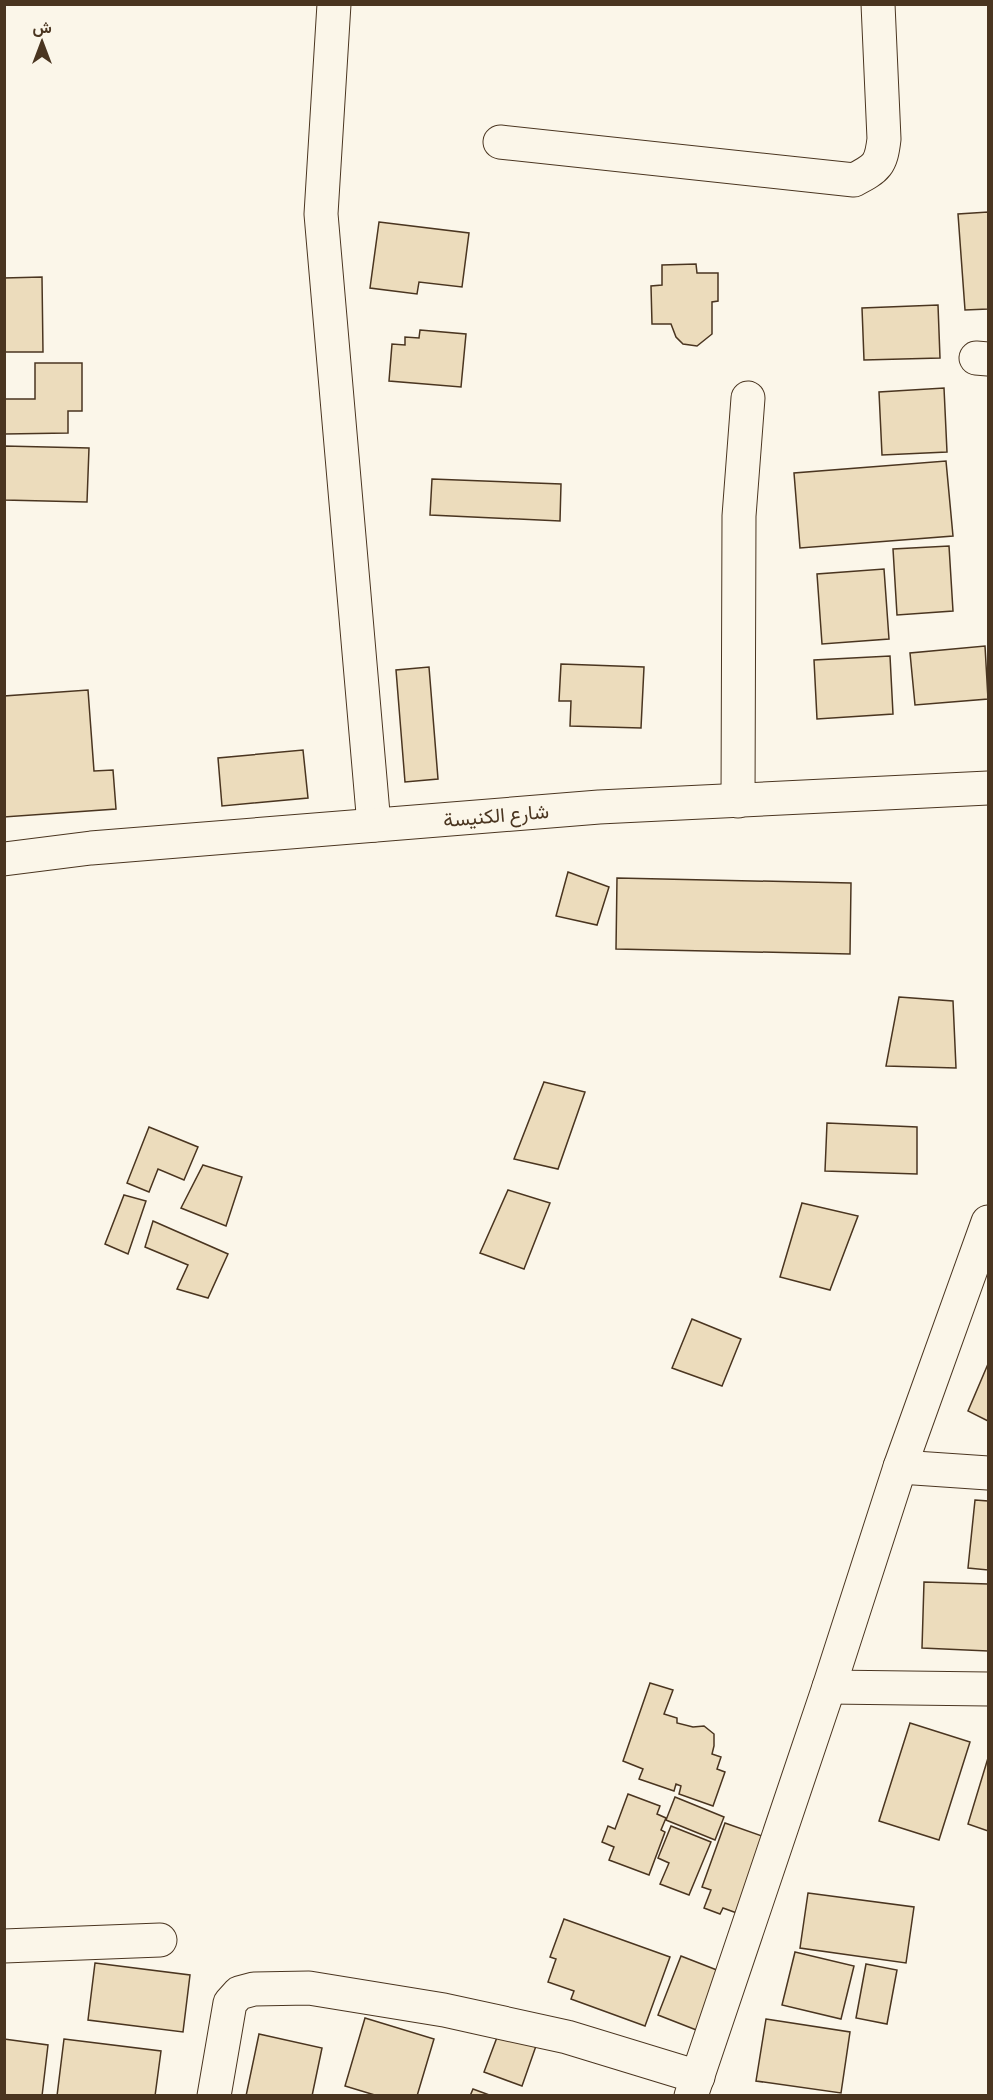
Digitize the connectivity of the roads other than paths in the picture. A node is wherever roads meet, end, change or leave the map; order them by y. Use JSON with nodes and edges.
{"nodes":[{"id":1,"x":334,"y":4,"type":"edge"},
{"id":2,"x":878,"y":4,"type":"edge"},
{"id":3,"x":500,"y":142,"type":"dead end"},
{"id":4,"x":747,"y":398,"type":"dead end"},
{"id":5,"x":988,"y":788,"type":"edge"},
{"id":6,"x":738,"y":801,"type":"junction"},
{"id":7,"x":374,"y":825,"type":"junction"},
{"id":8,"x":4,"y":859,"type":"edge"},
{"id":9,"x":988,"y":1222,"type":"edge"},
{"id":10,"x":900,"y":1467,"type":"junction"},
{"id":11,"x":988,"y":1473,"type":"edge"},
{"id":12,"x":829,"y":1687,"type":"junction"},
{"id":13,"x":988,"y":1689,"type":"edge"},
{"id":14,"x":160,"y":1940,"type":"dead end"},
{"id":15,"x":4,"y":1946,"type":"edge"},
{"id":16,"x":695,"y":2086,"type":"edge"},
{"id":17,"x":214,"y":2096,"type":"edge"}],
"edges":[{"from":1,"to":7,"type":"street"},
{"from":2,"to":3,"type":"street"},
{"from":4,"to":6,"type":"street"},
{"from":5,"to":6,"type":"street","name":"شارع الكنيسة"},
{"from":6,"to":7,"type":"street","name":"شارع الكنيسة"},
{"from":7,"to":8,"type":"street","name":"شارع الكنيسة"},
{"from":9,"to":10,"type":"street"},
{"from":10,"to":11,"type":"street"},
{"from":10,"to":12,"type":"street"},
{"from":12,"to":13,"type":"street"},
{"from":12,"to":16,"type":"street"},
{"from":14,"to":15,"type":"street"},
{"from":16,"to":17,"type":"street"}]}
